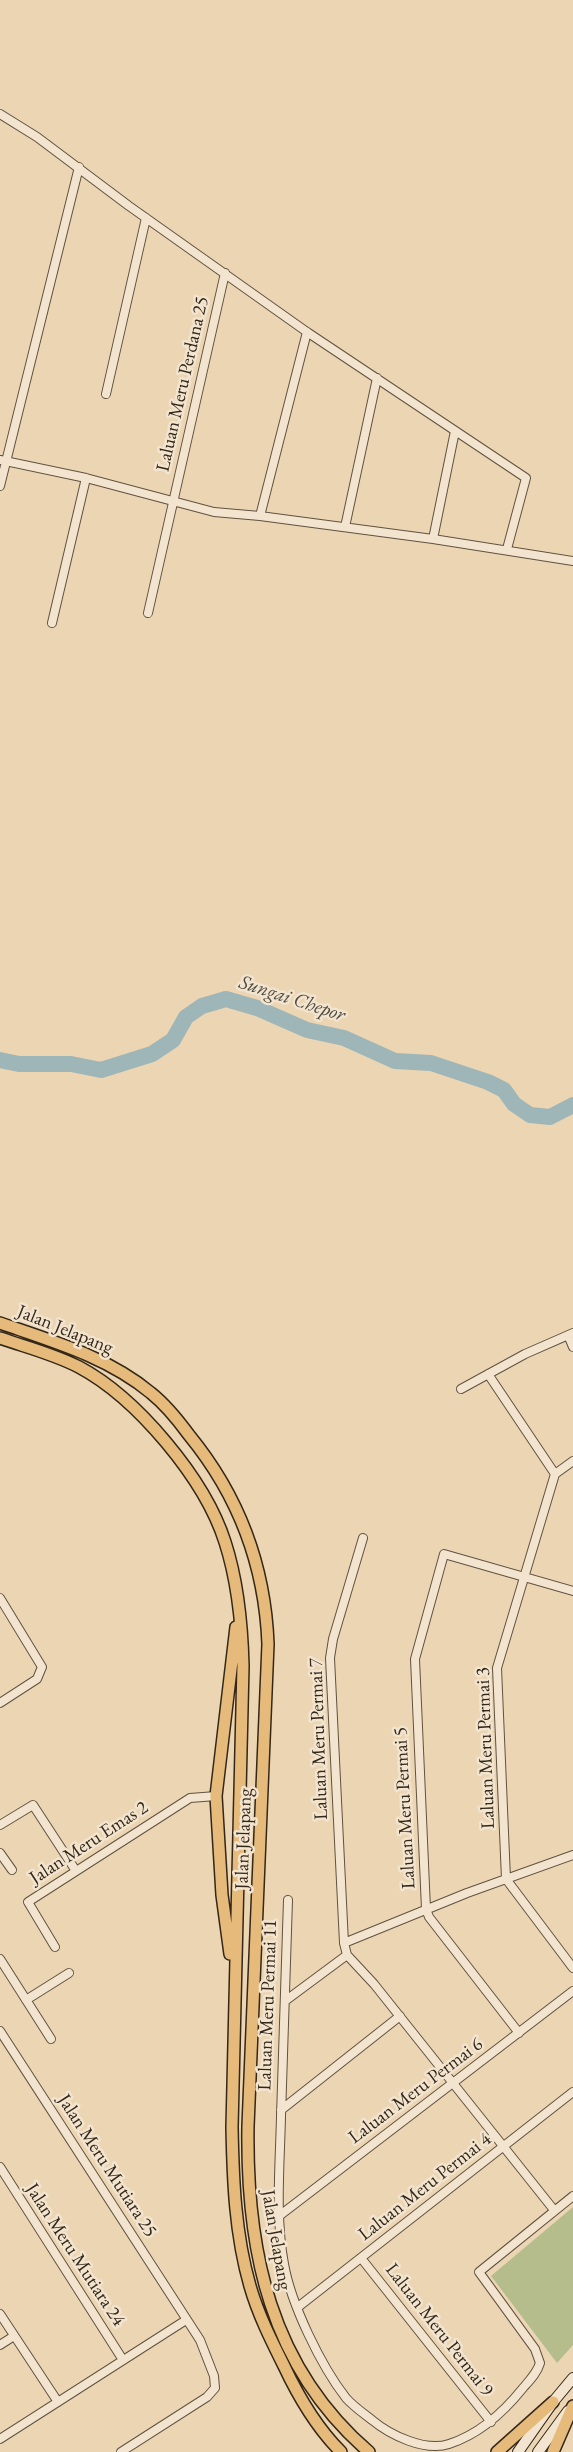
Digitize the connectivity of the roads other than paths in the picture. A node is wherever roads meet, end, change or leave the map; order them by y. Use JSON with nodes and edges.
{"nodes":[{"id":1,"x":0,"y":114,"type":"edge"},
{"id":2,"x":79,"y":167,"type":"junction"},
{"id":3,"x":146,"y":218,"type":"junction"},
{"id":4,"x":225,"y":273,"type":"junction"},
{"id":5,"x":307,"y":332,"type":"junction"},
{"id":6,"x":377,"y":378,"type":"junction"},
{"id":7,"x":106,"y":394,"type":"dead end"},
{"id":8,"x":455,"y":431,"type":"junction"},
{"id":9,"x":3,"y":461,"type":"edge"},
{"id":10,"x":86,"y":478,"type":"junction"},
{"id":11,"x":0,"y":482,"type":"edge"},
{"id":12,"x":174,"y":502,"type":"junction"},
{"id":13,"x":260,"y":516,"type":"junction"},
{"id":14,"x":345,"y":527,"type":"junction"},
{"id":15,"x":433,"y":539,"type":"junction"},
{"id":16,"x":507,"y":550,"type":"junction"},
{"id":17,"x":573,"y":561,"type":"edge"},
{"id":18,"x":148,"y":614,"type":"dead end"},
{"id":19,"x":52,"y":623,"type":"dead end"},
{"id":20,"x":0,"y":1323,"type":"edge"},
{"id":21,"x":570,"y":1334,"type":"edge"},
{"id":22,"x":0,"y":1338,"type":"edge"},
{"id":23,"x":573,"y":1347,"type":"edge"},
{"id":24,"x":488,"y":1374,"type":"junction"},
{"id":25,"x":460,"y":1389,"type":"dead end"},
{"id":26,"x":573,"y":1462,"type":"edge"},
{"id":27,"x":556,"y":1474,"type":"junction"},
{"id":28,"x":363,"y":1538,"type":"dead end"},
{"id":29,"x":524,"y":1577,"type":"junction"},
{"id":30,"x":237,"y":1591,"type":"junction"},
{"id":31,"x":573,"y":1591,"type":"edge"},
{"id":32,"x":0,"y":1598,"type":"edge"},
{"id":33,"x":3,"y":1608,"type":"edge"},
{"id":34,"x":0,"y":1703,"type":"edge"},
{"id":35,"x":216,"y":1796,"type":"junction"},
{"id":36,"x":0,"y":1825,"type":"edge"},
{"id":37,"x":0,"y":1853,"type":"edge"},
{"id":38,"x":573,"y":1855,"type":"edge"},
{"id":39,"x":12,"y":1870,"type":"dead end"},
{"id":40,"x":76,"y":1871,"type":"junction"},
{"id":41,"x":506,"y":1879,"type":"junction"},
{"id":42,"x":288,"y":1900,"type":"dead end"},
{"id":43,"x":426,"y":1910,"type":"junction"},
{"id":44,"x":344,"y":1943,"type":"junction"},
{"id":45,"x":56,"y":1947,"type":"dead end"},
{"id":46,"x":347,"y":1955,"type":"junction"},
{"id":47,"x":0,"y":1958,"type":"edge"},
{"id":48,"x":573,"y":1968,"type":"edge"},
{"id":49,"x":69,"y":1973,"type":"dead end"},
{"id":50,"x":235,"y":1984,"type":"junction"},
{"id":51,"x":573,"y":1992,"type":"edge"},
{"id":52,"x":26,"y":2000,"type":"junction"},
{"id":53,"x":285,"y":2001,"type":"junction"},
{"id":54,"x":400,"y":2016,"type":"junction"},
{"id":55,"x":0,"y":2031,"type":"edge"},
{"id":56,"x":519,"y":2033,"type":"junction"},
{"id":57,"x":51,"y":2039,"type":"dead end"},
{"id":58,"x":454,"y":2083,"type":"junction"},
{"id":59,"x":573,"y":2092,"type":"edge"},
{"id":60,"x":281,"y":2110,"type":"junction"},
{"id":61,"x":504,"y":2146,"type":"junction"},
{"id":62,"x":0,"y":2167,"type":"edge"},
{"id":63,"x":573,"y":2196,"type":"edge"},
{"id":64,"x":554,"y":2210,"type":"junction"},
{"id":65,"x":279,"y":2216,"type":"junction"},
{"id":66,"x":361,"y":2258,"type":"junction"},
{"id":67,"x":298,"y":2308,"type":"junction"},
{"id":68,"x":0,"y":2314,"type":"edge"},
{"id":69,"x":186,"y":2320,"type":"junction"},
{"id":70,"x":14,"y":2336,"type":"junction"},
{"id":71,"x":0,"y":2345,"type":"edge"},
{"id":72,"x":124,"y":2360,"type":"junction"},
{"id":73,"x":573,"y":2378,"type":"edge"},
{"id":74,"x":58,"y":2402,"type":"junction"},
{"id":75,"x":552,"y":2402,"type":"junction"},
{"id":76,"x":573,"y":2405,"type":"edge"},
{"id":77,"x":491,"y":2422,"type":"junction"},
{"id":78,"x":0,"y":2439,"type":"edge"},
{"id":79,"x":365,"y":2448,"type":"edge"},
{"id":80,"x":121,"y":2452,"type":"edge"},
{"id":81,"x":340,"y":2452,"type":"edge"},
{"id":82,"x":374,"y":2452,"type":"edge"},
{"id":83,"x":497,"y":2452,"type":"edge"},
{"id":84,"x":518,"y":2452,"type":"edge"},
{"id":85,"x":538,"y":2452,"type":"edge"},
{"id":86,"x":553,"y":2452,"type":"edge"}],
"edges":[{"from":1,"to":2,"type":"street"},
{"from":2,"to":3,"type":"street"},
{"from":2,"to":9,"type":"street"},
{"from":3,"to":4,"type":"street"},
{"from":3,"to":7,"type":"street"},
{"from":4,"to":5,"type":"street"},
{"from":4,"to":12,"type":"street","name":"Laluan Meru Perdana 25"},
{"from":5,"to":6,"type":"street"},
{"from":5,"to":13,"type":"street"},
{"from":6,"to":8,"type":"street"},
{"from":6,"to":14,"type":"street"},
{"from":8,"to":15,"type":"street"},
{"from":8,"to":16,"type":"street"},
{"from":9,"to":10,"type":"street"},
{"from":9,"to":11,"type":"street"},
{"from":10,"to":12,"type":"street"},
{"from":10,"to":19,"type":"street"},
{"from":12,"to":13,"type":"street"},
{"from":12,"to":18,"type":"street","name":"Laluan Meru Perdana 25"},
{"from":13,"to":14,"type":"street"},
{"from":14,"to":15,"type":"street"},
{"from":15,"to":16,"type":"street"},
{"from":16,"to":17,"type":"street"},
{"from":20,"to":79,"type":"main road","name":"Jalan Jelapang"},
{"from":21,"to":23,"type":"street"},
{"from":21,"to":24,"type":"street"},
{"from":22,"to":30,"type":"main road","name":"Jalan Jelapang"},
{"from":24,"to":25,"type":"street"},
{"from":24,"to":27,"type":"street"},
{"from":26,"to":27,"type":"street"},
{"from":27,"to":29,"type":"street","name":"Laluan Meru Permai 3"},
{"from":28,"to":44,"type":"street","name":"Laluan Meru Permai 7"},
{"from":29,"to":31,"type":"street"},
{"from":29,"to":41,"type":"street","name":"Laluan Meru Permai 3"},
{"from":29,"to":43,"type":"street","name":"Laluan Meru Permai 5"},
{"from":30,"to":35,"type":"main road"},
{"from":30,"to":50,"type":"main road","name":"Jalan Jelapang"},
{"from":32,"to":33,"type":"street"},
{"from":33,"to":34,"type":"street"},
{"from":35,"to":40,"type":"street","name":"Jalan Meru Emas 2"},
{"from":35,"to":50,"type":"main road"},
{"from":36,"to":40,"type":"street"},
{"from":37,"to":39,"type":"street"},
{"from":38,"to":41,"type":"street"},
{"from":40,"to":45,"type":"street","name":"Jalan Meru Emas 2"},
{"from":41,"to":43,"type":"street"},
{"from":41,"to":48,"type":"street"},
{"from":42,"to":53,"type":"street","name":"Laluan Meru Permai 11"},
{"from":43,"to":44,"type":"street"},
{"from":43,"to":56,"type":"street","name":"Laluan Meru Permai 5"},
{"from":44,"to":46,"type":"street","name":"Laluan Meru Permai 7"},
{"from":46,"to":53,"type":"street"},
{"from":46,"to":54,"type":"street"},
{"from":47,"to":52,"type":"street"},
{"from":49,"to":52,"type":"street"},
{"from":50,"to":81,"type":"main road","name":"Jalan Jelapang"},
{"from":51,"to":56,"type":"street","name":"Laluan Meru Permai 6"},
{"from":52,"to":57,"type":"street"},
{"from":53,"to":60,"type":"street","name":"Laluan Meru Permai 11"},
{"from":54,"to":58,"type":"street"},
{"from":54,"to":60,"type":"street"},
{"from":55,"to":69,"type":"street","name":"Jalan Meru Mutiara 25"},
{"from":56,"to":58,"type":"street","name":"Laluan Meru Permai 6"},
{"from":58,"to":61,"type":"street"},
{"from":58,"to":65,"type":"street","name":"Laluan Meru Permai 6"},
{"from":59,"to":61,"type":"street","name":"Laluan Meru Permai 4"},
{"from":60,"to":65,"type":"street","name":"Laluan Meru Permai 11"},
{"from":61,"to":64,"type":"street"},
{"from":61,"to":66,"type":"street","name":"Laluan Meru Permai 4"},
{"from":62,"to":72,"type":"street","name":"Jalan Meru Mutiara 24"},
{"from":63,"to":64,"type":"street"},
{"from":64,"to":77,"type":"street","name":"Laluan Meru Permai 11"},
{"from":65,"to":67,"type":"street","name":"Laluan Meru Permai 11"},
{"from":66,"to":67,"type":"street","name":"Laluan Meru Permai 4"},
{"from":66,"to":77,"type":"street","name":"Laluan Meru Permai 9"},
{"from":67,"to":77,"type":"street","name":"Laluan Meru Permai 11"},
{"from":68,"to":70,"type":"street"},
{"from":69,"to":72,"type":"street"},
{"from":69,"to":80,"type":"street","name":"Jalan Meru Mutiara 25"},
{"from":70,"to":71,"type":"street"},
{"from":70,"to":74,"type":"street"},
{"from":72,"to":74,"type":"street"},
{"from":73,"to":75,"type":"main road"},
{"from":74,"to":78,"type":"street"},
{"from":75,"to":83,"type":"main road"},
{"from":75,"to":84,"type":"main road"},
{"from":76,"to":85,"type":"main road"},
{"from":76,"to":86,"type":"main road"},
{"from":79,"to":82,"type":"main road","name":"Jalan Jelapang"}]}
